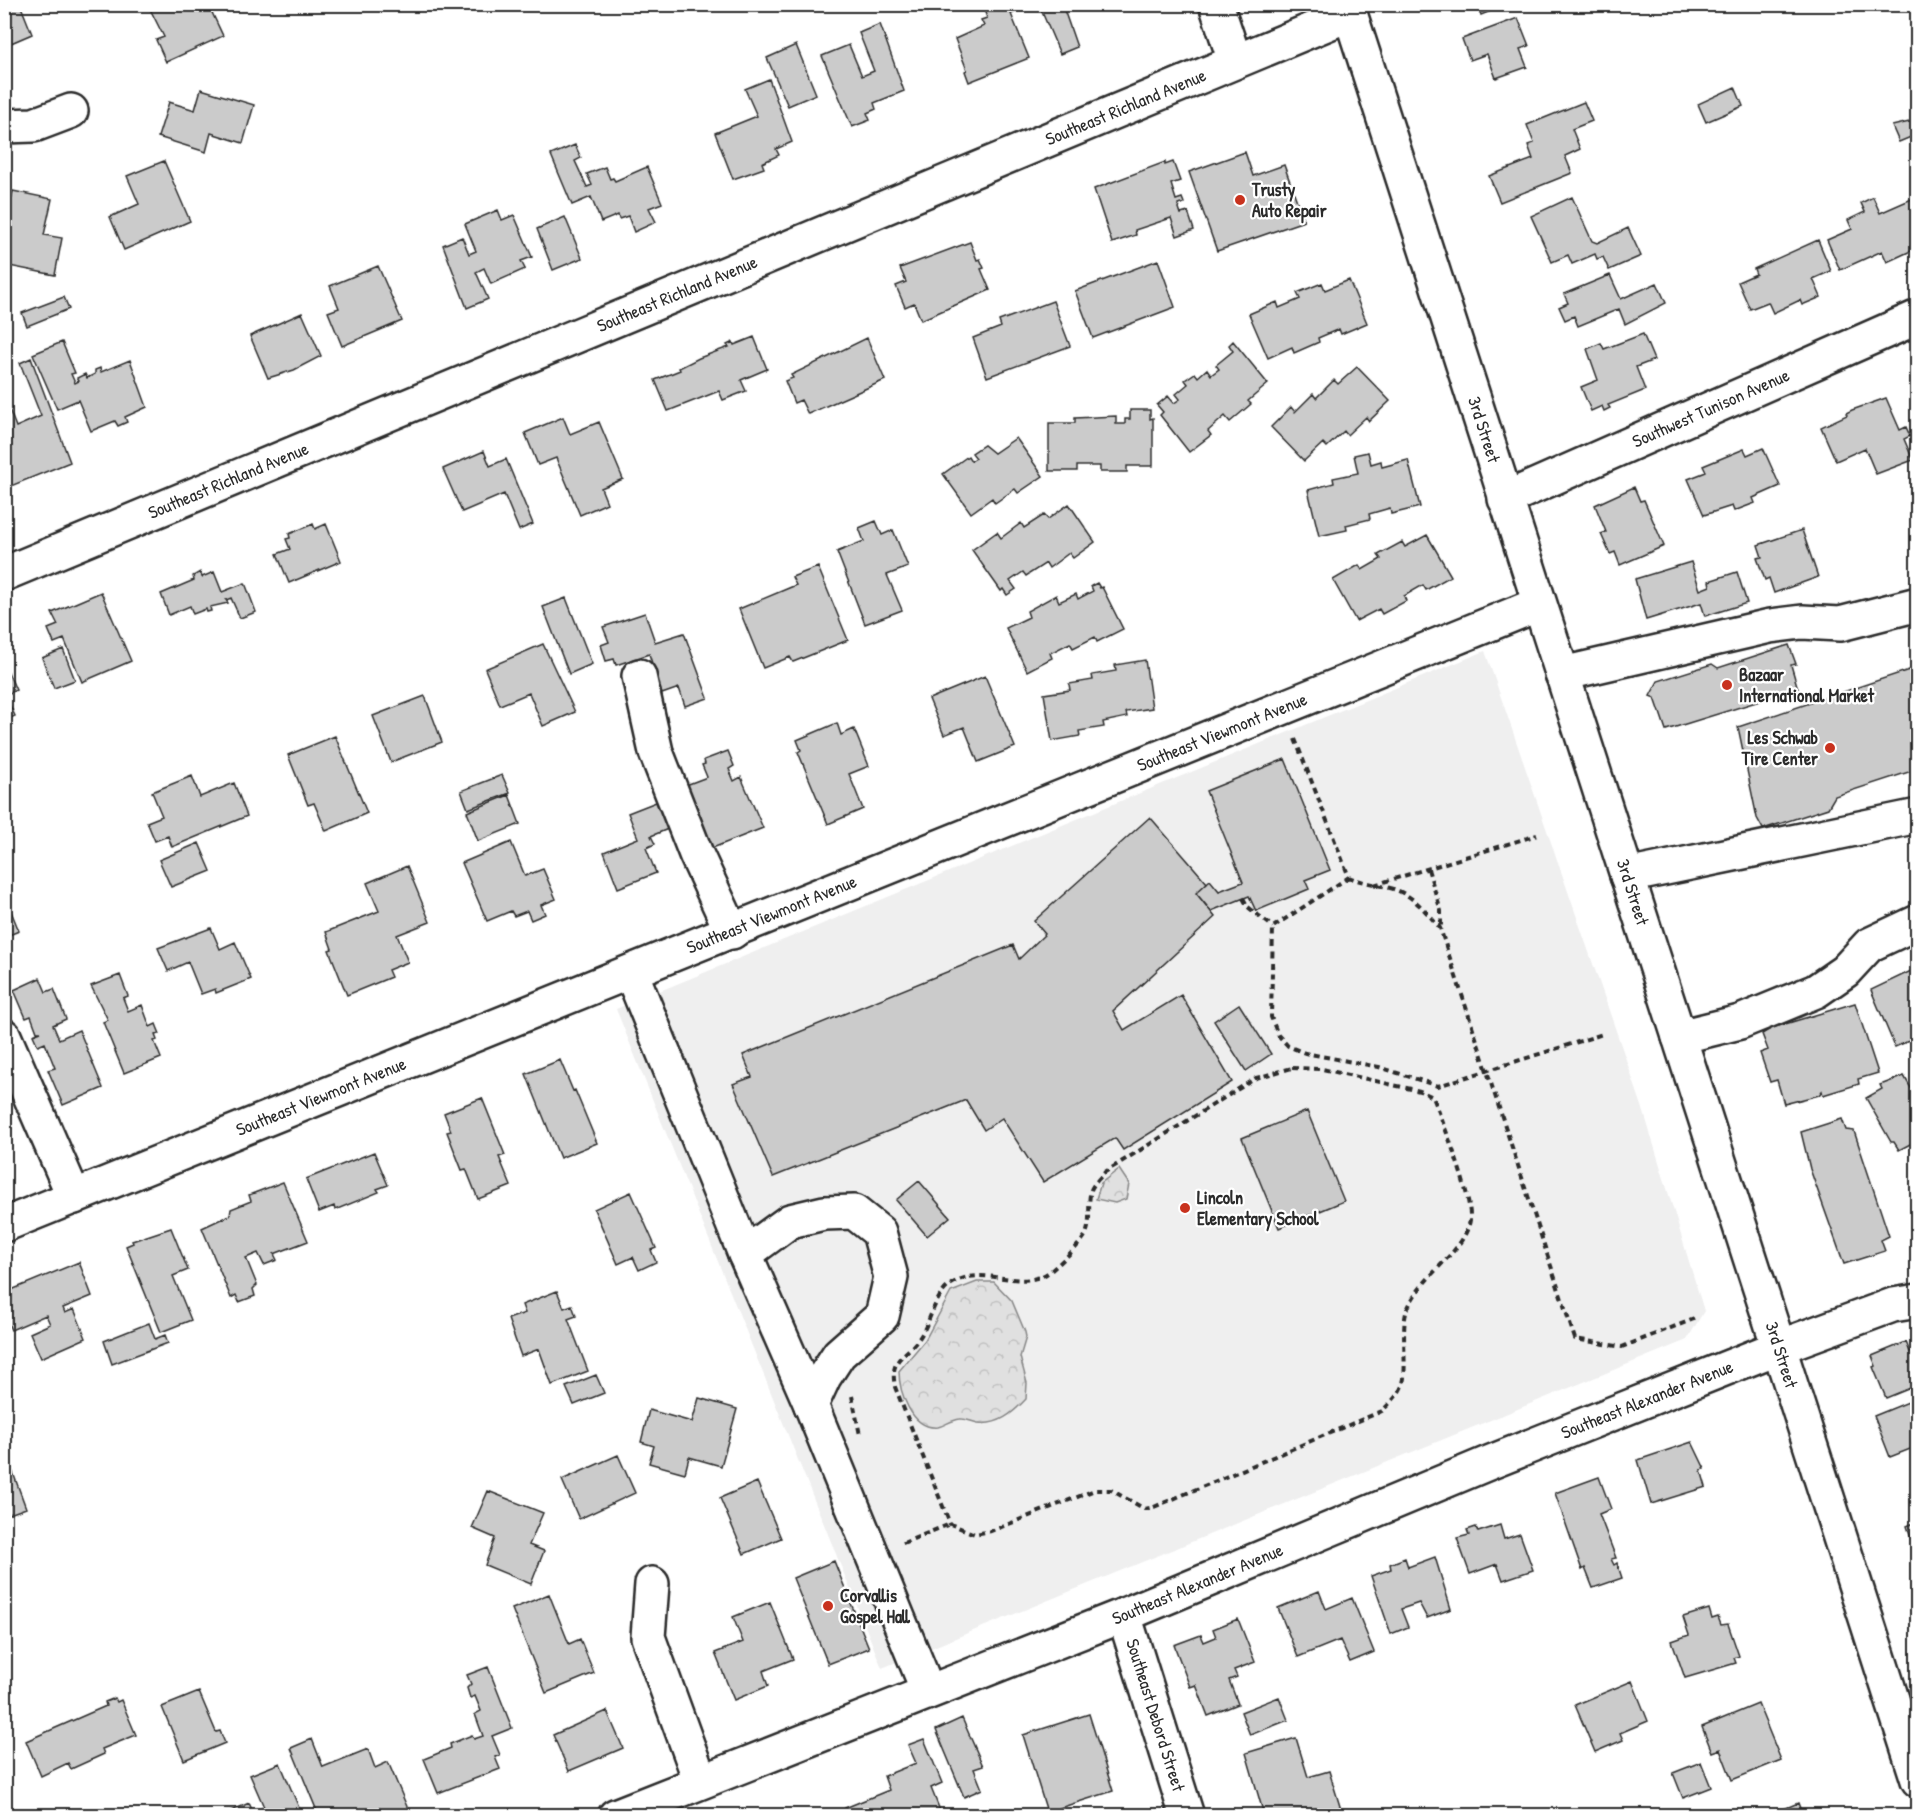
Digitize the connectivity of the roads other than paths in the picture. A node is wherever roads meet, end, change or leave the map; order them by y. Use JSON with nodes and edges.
{"nodes":[{"id":1,"x":1216,"y":4,"type":"edge"},
{"id":2,"x":1348,"y":9,"type":"edge"},
{"id":3,"x":1235,"y":61,"type":"junction"},
{"id":4,"x":71,"y":111,"type":"dead end"},
{"id":5,"x":4,"y":126,"type":"edge"},
{"id":6,"x":1917,"y":317,"type":"edge"},
{"id":7,"x":1505,"y":499,"type":"junction"},
{"id":8,"x":4,"y":574,"type":"edge"},
{"id":9,"x":1539,"y":604,"type":"junction"},
{"id":10,"x":1917,"y":604,"type":"edge"},
{"id":11,"x":1562,"y":674,"type":"junction"},
{"id":12,"x":639,"y":676,"type":"dead end"},
{"id":13,"x":1917,"y":816,"type":"edge"},
{"id":14,"x":1627,"y":876,"type":"junction"},
{"id":15,"x":1917,"y":922,"type":"edge"},
{"id":16,"x":732,"y":932,"type":"junction"},
{"id":17,"x":630,"y":972,"type":"junction"},
{"id":18,"x":4,"y":1036,"type":"edge"},
{"id":19,"x":1679,"y":1037,"type":"junction"},
{"id":20,"x":74,"y":1197,"type":"junction"},
{"id":21,"x":4,"y":1225,"type":"edge"},
{"id":22,"x":745,"y":1254,"type":"junction"},
{"id":23,"x":1917,"y":1301,"type":"edge"},
{"id":24,"x":1779,"y":1347,"type":"junction"},
{"id":25,"x":811,"y":1405,"type":"junction"},
{"id":26,"x":652,"y":1584,"type":"dead end"},
{"id":27,"x":1124,"y":1615,"type":"junction"},
{"id":28,"x":928,"y":1691,"type":"junction"},
{"id":29,"x":1915,"y":1762,"type":"edge"},
{"id":30,"x":700,"y":1780,"type":"junction"},
{"id":31,"x":615,"y":1815,"type":"edge"},
{"id":32,"x":1187,"y":1815,"type":"edge"}],
"edges":[{"from":1,"to":3,"type":"main road"},
{"from":2,"to":3,"type":"main road","name":"Southeast Richland Avenue"},
{"from":2,"to":7,"type":"main road","name":"3rd Street"},
{"from":3,"to":8,"type":"main road","name":"Southeast Richland Avenue"},
{"from":4,"to":5,"type":"main road"},
{"from":6,"to":7,"type":"main road","name":"Southwest Tunison Avenue"},
{"from":7,"to":9,"type":"main road","name":"3rd Street"},
{"from":9,"to":11,"type":"main road","name":"3rd Street"},
{"from":9,"to":16,"type":"main road","name":"Southeast Viewmont Avenue"},
{"from":10,"to":11,"type":"main road"},
{"from":11,"to":14,"type":"main road","name":"3rd Street"},
{"from":12,"to":16,"type":"main road"},
{"from":13,"to":14,"type":"main road"},
{"from":14,"to":19,"type":"main road","name":"3rd Street"},
{"from":15,"to":19,"type":"main road"},
{"from":16,"to":17,"type":"main road","name":"Southeast Viewmont Avenue"},
{"from":17,"to":20,"type":"main road","name":"Southeast Viewmont Avenue"},
{"from":17,"to":22,"type":"main road"},
{"from":18,"to":20,"type":"main road"},
{"from":19,"to":24,"type":"main road","name":"3rd Street"},
{"from":20,"to":21,"type":"main road","name":"Southeast Viewmont Avenue"},
{"from":22,"to":25,"type":"main road"},
{"from":22,"to":25,"type":"main road"},
{"from":23,"to":24,"type":"main road","name":"Southeast Alexander Avenue"},
{"from":24,"to":27,"type":"main road","name":"Southeast Alexander Avenue"},
{"from":24,"to":29,"type":"main road","name":"3rd Street"},
{"from":25,"to":28,"type":"main road"},
{"from":26,"to":30,"type":"main road"},
{"from":27,"to":28,"type":"main road","name":"Southeast Alexander Avenue"},
{"from":27,"to":32,"type":"main road","name":"Southeast Debord Street"},
{"from":28,"to":30,"type":"main road","name":"Southeast Alexander Avenue"},
{"from":30,"to":31,"type":"main road","name":"Southeast Alexander Avenue"}]}
